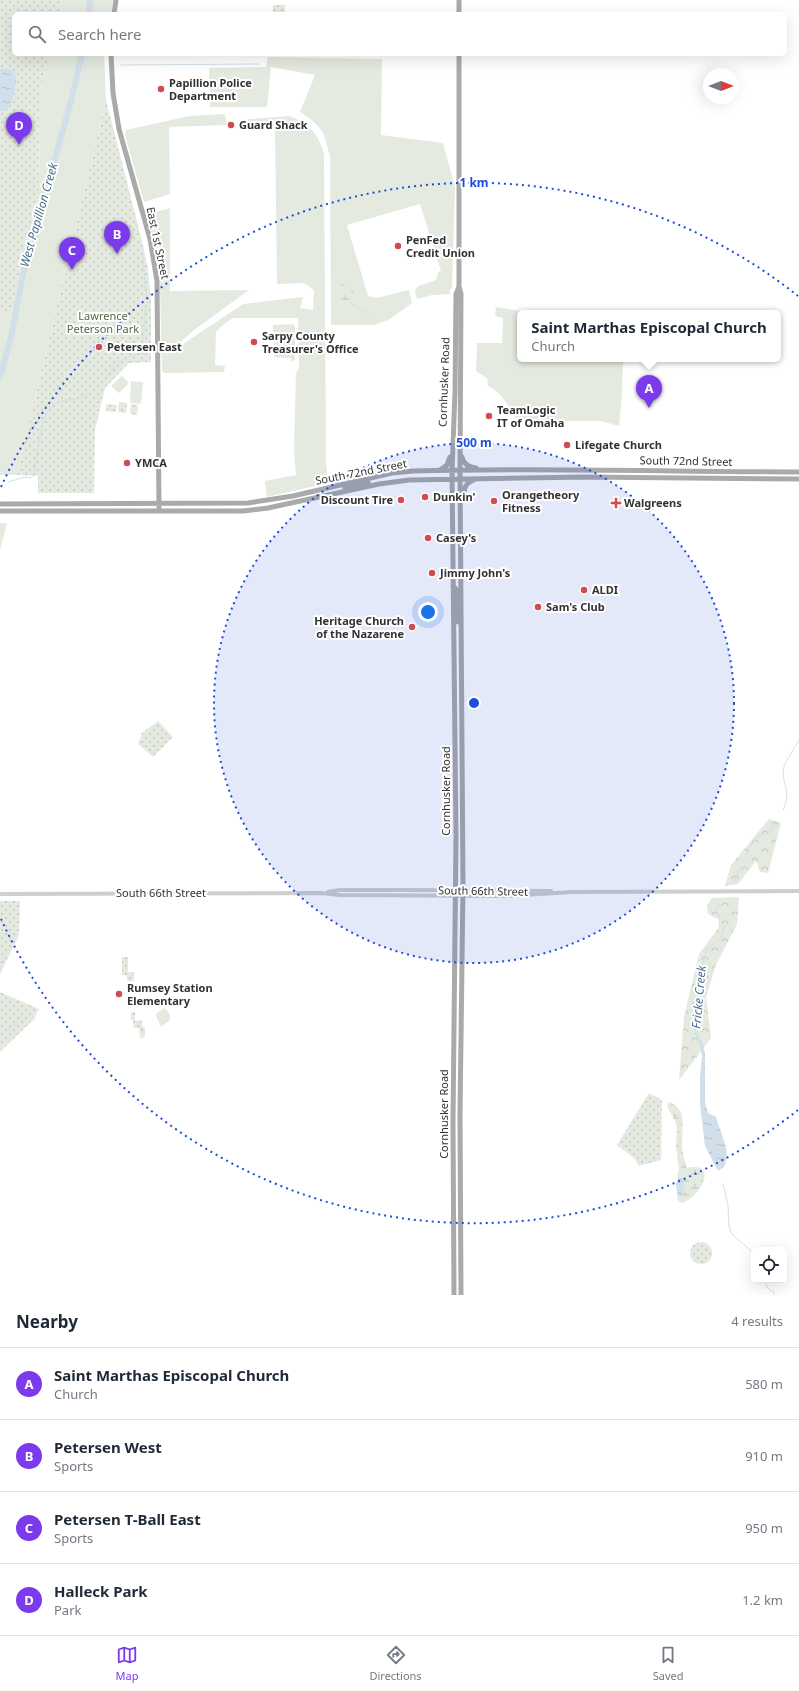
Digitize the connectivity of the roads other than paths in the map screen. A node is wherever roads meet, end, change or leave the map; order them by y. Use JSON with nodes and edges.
{"nodes":[{"id":1,"x":116,"y":0,"type":"edge"},
{"id":2,"x":459,"y":0,"type":"edge"},
{"id":3,"x":114,"y":12,"type":"edge"},
{"id":4,"x":459,"y":12,"type":"edge"},
{"id":5,"x":111,"y":56,"type":"edge"},
{"id":6,"x":459,"y":56,"type":"edge"},
{"id":7,"x":459,"y":287,"type":"junction"},
{"id":8,"x":452,"y":450,"type":"junction"},
{"id":9,"x":460,"y":450,"type":"junction"},
{"id":10,"x":485,"y":470,"type":"junction"},
{"id":11,"x":438,"y":471,"type":"junction"},
{"id":12,"x":452,"y":471,"type":"junction"},
{"id":13,"x":460,"y":471,"type":"junction"},
{"id":14,"x":799,"y":472,"type":"edge"},
{"id":15,"x":382,"y":475,"type":"junction"},
{"id":16,"x":452,"y":479,"type":"junction"},
{"id":17,"x":460,"y":479,"type":"junction"},
{"id":18,"x":478,"y":479,"type":"junction"},
{"id":19,"x":799,"y":479,"type":"edge"},
{"id":20,"x":432,"y":480,"type":"junction"},
{"id":21,"x":332,"y":487,"type":"junction"},
{"id":22,"x":333,"y":494,"type":"junction"},
{"id":23,"x":452,"y":496,"type":"junction"},
{"id":24,"x":290,"y":503,"type":"junction"},
{"id":25,"x":0,"y":504,"type":"edge"},
{"id":26,"x":159,"y":505,"type":"junction"},
{"id":27,"x":0,"y":511,"type":"edge"},
{"id":28,"x":159,"y":511,"type":"junction"},
{"id":29,"x":461,"y":576,"type":"junction"},
{"id":30,"x":453,"y":586,"type":"junction"},
{"id":31,"x":461,"y":643,"type":"junction"},
{"id":32,"x":799,"y":891,"type":"edge"},
{"id":33,"x":456,"y":892,"type":"junction"},
{"id":34,"x":463,"y":893,"type":"junction"},
{"id":35,"x":0,"y":894,"type":"edge"},
{"id":36,"x":454,"y":1295,"type":"edge"},
{"id":37,"x":461,"y":1295,"type":"edge"}],
"edges":[{"from":1,"to":3,"type":"main road"},
{"from":2,"to":4,"type":"main road"},
{"from":5,"to":26,"type":"main road","name":"East 1st Street"},
{"from":6,"to":7,"type":"main road","name":"Cornhusker Road"},
{"from":7,"to":8,"type":"main road","name":"Cornhusker Road"},
{"from":7,"to":9,"type":"main road","name":"Cornhusker Road"},
{"from":8,"to":11,"type":"main road"},
{"from":8,"to":12,"type":"main road","name":"Cornhusker Road"},
{"from":9,"to":10,"type":"main road"},
{"from":9,"to":13,"type":"main road","name":"Cornhusker Road"},
{"from":10,"to":13,"type":"main road","name":"South 72nd Street"},
{"from":10,"to":14,"type":"main road","name":"South 72nd Street"},
{"from":11,"to":12,"type":"main road","name":"South 72nd Street"},
{"from":11,"to":15,"type":"main road","name":"South 72nd Street"},
{"from":12,"to":13,"type":"main road","name":"South 72nd Street"},
{"from":12,"to":16,"type":"main road","name":"Cornhusker Road"},
{"from":13,"to":17,"type":"main road","name":"Cornhusker Road"},
{"from":15,"to":21,"type":"main road","name":"South 72nd Street"},
{"from":15,"to":22,"type":"main road"},
{"from":16,"to":17,"type":"main road","name":"South 72nd Street"},
{"from":16,"to":20,"type":"main road","name":"South 72nd Street"},
{"from":16,"to":23,"type":"main road","name":"Cornhusker Road"},
{"from":17,"to":18,"type":"main road","name":"South 72nd Street"},
{"from":17,"to":29,"type":"main road","name":"Cornhusker Road"},
{"from":18,"to":19,"type":"main road","name":"South 72nd Street"},
{"from":18,"to":29,"type":"main road"},
{"from":20,"to":22,"type":"main road","name":"South 72nd Street"},
{"from":20,"to":23,"type":"main road"},
{"from":21,"to":24,"type":"main road"},
{"from":21,"to":26,"type":"main road","name":"South 72nd Street"},
{"from":22,"to":24,"type":"main road","name":"South 72nd Street"},
{"from":23,"to":30,"type":"main road","name":"Cornhusker Road"},
{"from":24,"to":28,"type":"main road","name":"South 72nd Street"},
{"from":25,"to":26,"type":"main road","name":"South 72nd Street"},
{"from":26,"to":28,"type":"main road","name":"East 1st Street"},
{"from":27,"to":28,"type":"main road","name":"South 72nd Street"},
{"from":29,"to":31,"type":"main road","name":"Cornhusker Road"},
{"from":30,"to":31,"type":"main road"},
{"from":30,"to":33,"type":"main road","name":"Cornhusker Road"},
{"from":31,"to":34,"type":"main road","name":"Cornhusker Road"},
{"from":32,"to":34,"type":"street","name":"South 66th Street"},
{"from":33,"to":34,"type":"street","name":"South 66th Street"},
{"from":33,"to":35,"type":"street","name":"South 66th Street"},
{"from":33,"to":36,"type":"main road","name":"Cornhusker Road"},
{"from":34,"to":37,"type":"main road","name":"Cornhusker Road"}]}
